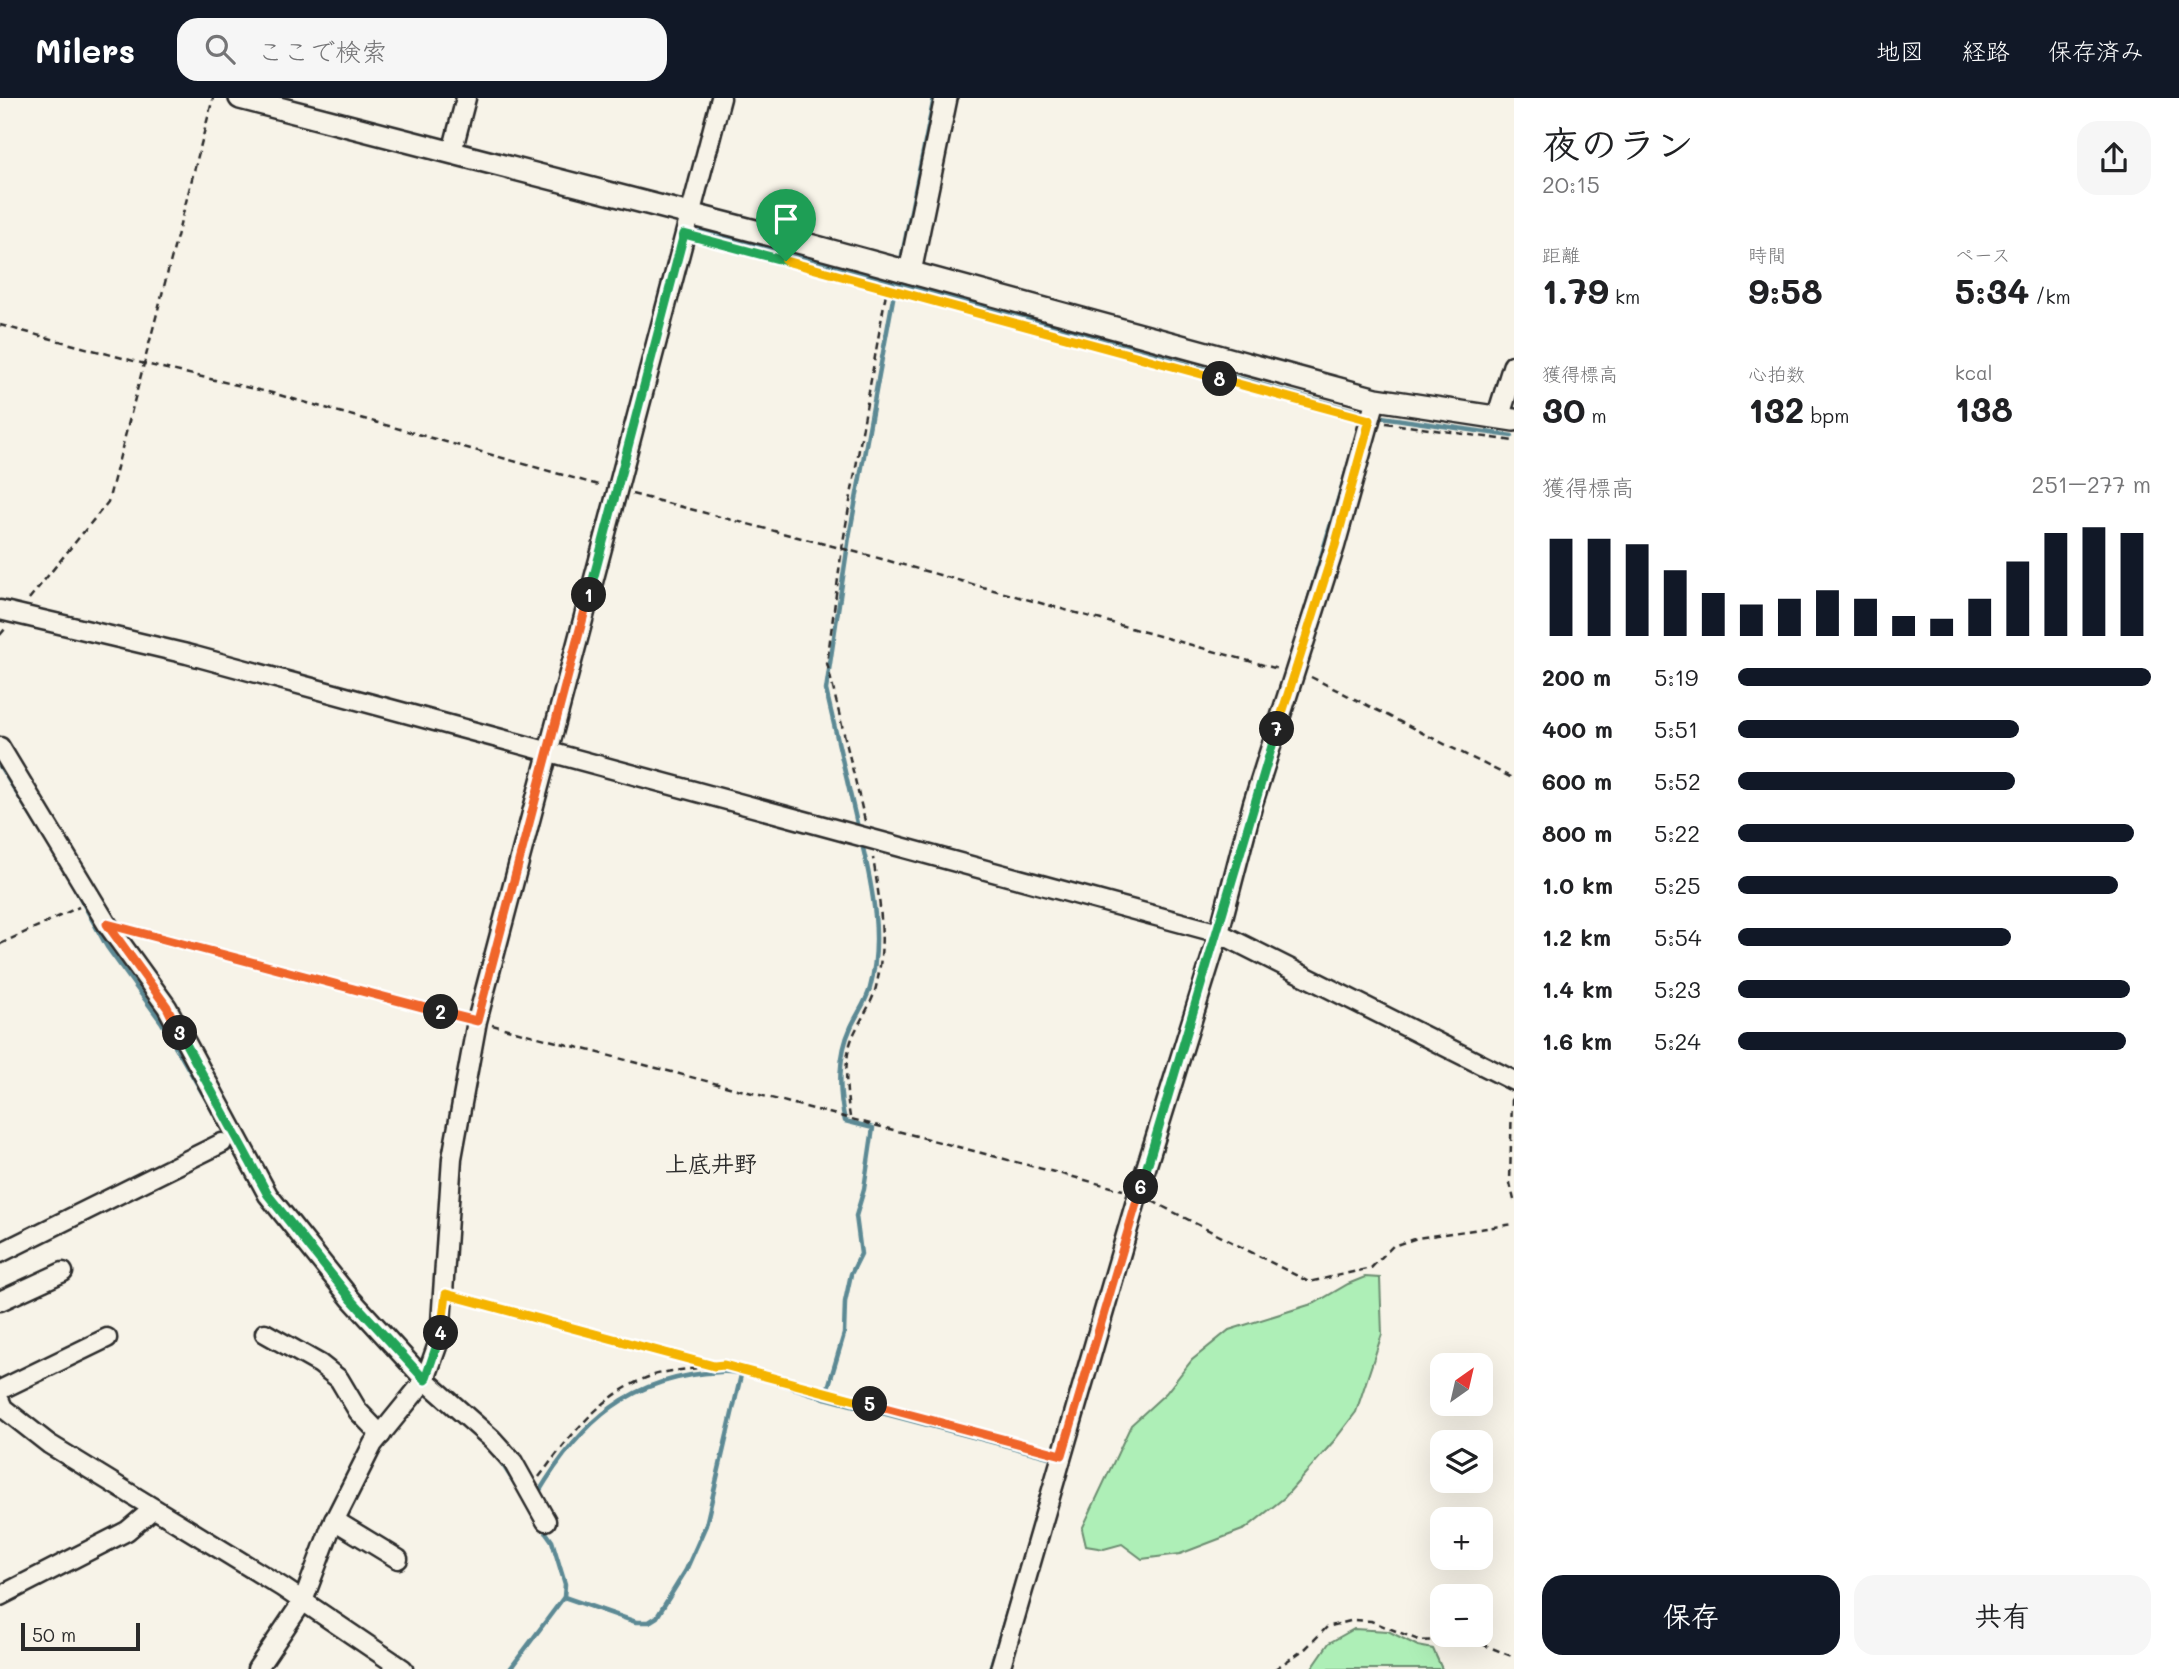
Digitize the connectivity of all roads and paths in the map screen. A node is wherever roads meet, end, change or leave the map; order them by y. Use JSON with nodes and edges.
{"nodes":[{"id":1,"x":213,"y":98,"type":"edge"},
{"id":2,"x":240,"y":98,"type":"edge"},
{"id":3,"x":466,"y":98,"type":"edge"},
{"id":4,"x":721,"y":98,"type":"edge"},
{"id":5,"x":946,"y":98,"type":"edge"},
{"id":6,"x":452,"y":152,"type":"junction"},
{"id":7,"x":687,"y":224,"type":"junction"},
{"id":8,"x":910,"y":272,"type":"junction"},
{"id":9,"x":887,"y":288,"type":"junction"},
{"id":10,"x":0,"y":326,"type":"edge"},
{"id":11,"x":145,"y":364,"type":"junction"},
{"id":12,"x":1514,"y":366,"type":"edge"},
{"id":13,"x":1376,"y":399,"type":"junction"},
{"id":14,"x":1506,"y":418,"type":"edge"},
{"id":15,"x":1370,"y":420,"type":"junction"},
{"id":16,"x":1514,"y":441,"type":"edge"},
{"id":17,"x":618,"y":490,"type":"junction"},
{"id":18,"x":842,"y":548,"type":"junction"},
{"id":19,"x":9,"y":612,"type":"edge"},
{"id":20,"x":1295,"y":673,"type":"junction"},
{"id":21,"x":0,"y":747,"type":"edge"},
{"id":22,"x":547,"y":752,"type":"junction"},
{"id":23,"x":1514,"y":779,"type":"edge"},
{"id":24,"x":869,"y":837,"type":"junction"},
{"id":25,"x":91,"y":900,"type":"junction"},
{"id":26,"x":107,"y":924,"type":"junction"},
{"id":27,"x":1219,"y":933,"type":"junction"},
{"id":28,"x":0,"y":944,"type":"edge"},
{"id":29,"x":477,"y":1021,"type":"junction"},
{"id":30,"x":1513,"y":1085,"type":"edge"},
{"id":31,"x":850,"y":1118,"type":"junction"},
{"id":32,"x":222,"y":1143,"type":"dead end"},
{"id":33,"x":1138,"y":1194,"type":"junction"},
{"id":34,"x":1514,"y":1200,"type":"edge"},
{"id":35,"x":1514,"y":1224,"type":"edge"},
{"id":36,"x":0,"y":1253,"type":"edge"},
{"id":37,"x":63,"y":1272,"type":"dead end"},
{"id":38,"x":446,"y":1294,"type":"junction"},
{"id":39,"x":0,"y":1301,"type":"edge"},
{"id":40,"x":265,"y":1333,"type":"dead end"},
{"id":41,"x":107,"y":1338,"type":"dead end"},
{"id":42,"x":714,"y":1366,"type":"junction"},
{"id":43,"x":425,"y":1380,"type":"junction"},
{"id":44,"x":0,"y":1390,"type":"edge"},
{"id":45,"x":0,"y":1401,"type":"edge"},
{"id":46,"x":380,"y":1435,"type":"junction"},
{"id":47,"x":1062,"y":1455,"type":"junction"},
{"id":48,"x":528,"y":1490,"type":"junction"},
{"id":49,"x":153,"y":1509,"type":"junction"},
{"id":50,"x":334,"y":1520,"type":"junction"},
{"id":51,"x":546,"y":1521,"type":"dead end"},
{"id":52,"x":398,"y":1559,"type":"dead end"},
{"id":53,"x":0,"y":1596,"type":"edge"},
{"id":54,"x":303,"y":1601,"type":"junction"},
{"id":55,"x":1514,"y":1657,"type":"edge"},
{"id":56,"x":257,"y":1669,"type":"edge"},
{"id":57,"x":403,"y":1669,"type":"edge"},
{"id":58,"x":1000,"y":1669,"type":"edge"},
{"id":59,"x":1275,"y":1669,"type":"edge"}],
"edges":[{"from":1,"to":11,"type":"path"},
{"from":2,"to":6,"type":"street"},
{"from":3,"to":6,"type":"street"},
{"from":4,"to":7,"type":"street"},
{"from":5,"to":8,"type":"street"},
{"from":6,"to":7,"type":"street"},
{"from":7,"to":8,"type":"street"},
{"from":7,"to":9,"type":"path"},
{"from":7,"to":17,"type":"street"},
{"from":8,"to":13,"type":"street"},
{"from":9,"to":15,"type":"path"},
{"from":9,"to":18,"type":"path"},
{"from":10,"to":11,"type":"path"},
{"from":11,"to":17,"type":"path"},
{"from":11,"to":19,"type":"path"},
{"from":12,"to":14,"type":"street"},
{"from":13,"to":14,"type":"street"},
{"from":13,"to":15,"type":"street"},
{"from":15,"to":16,"type":"path"},
{"from":15,"to":20,"type":"street"},
{"from":17,"to":18,"type":"path"},
{"from":17,"to":22,"type":"street"},
{"from":18,"to":20,"type":"path"},
{"from":18,"to":24,"type":"path"},
{"from":19,"to":22,"type":"street"},
{"from":20,"to":23,"type":"path"},
{"from":20,"to":27,"type":"street"},
{"from":21,"to":25,"type":"street"},
{"from":22,"to":24,"type":"street"},
{"from":22,"to":29,"type":"street"},
{"from":24,"to":27,"type":"street"},
{"from":24,"to":31,"type":"path"},
{"from":25,"to":26,"type":"street"},
{"from":25,"to":28,"type":"path"},
{"from":26,"to":29,"type":"path"},
{"from":26,"to":43,"type":"street"},
{"from":27,"to":30,"type":"street"},
{"from":27,"to":33,"type":"street"},
{"from":29,"to":31,"type":"path"},
{"from":29,"to":38,"type":"street"},
{"from":30,"to":34,"type":"path"},
{"from":31,"to":33,"type":"path"},
{"from":32,"to":36,"type":"street"},
{"from":33,"to":35,"type":"path"},
{"from":33,"to":47,"type":"street"},
{"from":37,"to":39,"type":"street"},
{"from":38,"to":42,"type":"path"},
{"from":38,"to":43,"type":"street"},
{"from":40,"to":46,"type":"street"},
{"from":41,"to":44,"type":"street"},
{"from":42,"to":47,"type":"path"},
{"from":42,"to":48,"type":"path"},
{"from":43,"to":46,"type":"street"},
{"from":43,"to":48,"type":"street"},
{"from":45,"to":49,"type":"street"},
{"from":46,"to":50,"type":"street"},
{"from":47,"to":58,"type":"street"},
{"from":48,"to":51,"type":"street"},
{"from":49,"to":53,"type":"street"},
{"from":49,"to":54,"type":"street"},
{"from":50,"to":52,"type":"street"},
{"from":50,"to":54,"type":"street"},
{"from":54,"to":56,"type":"street"},
{"from":54,"to":57,"type":"street"},
{"from":55,"to":59,"type":"path"}]}
